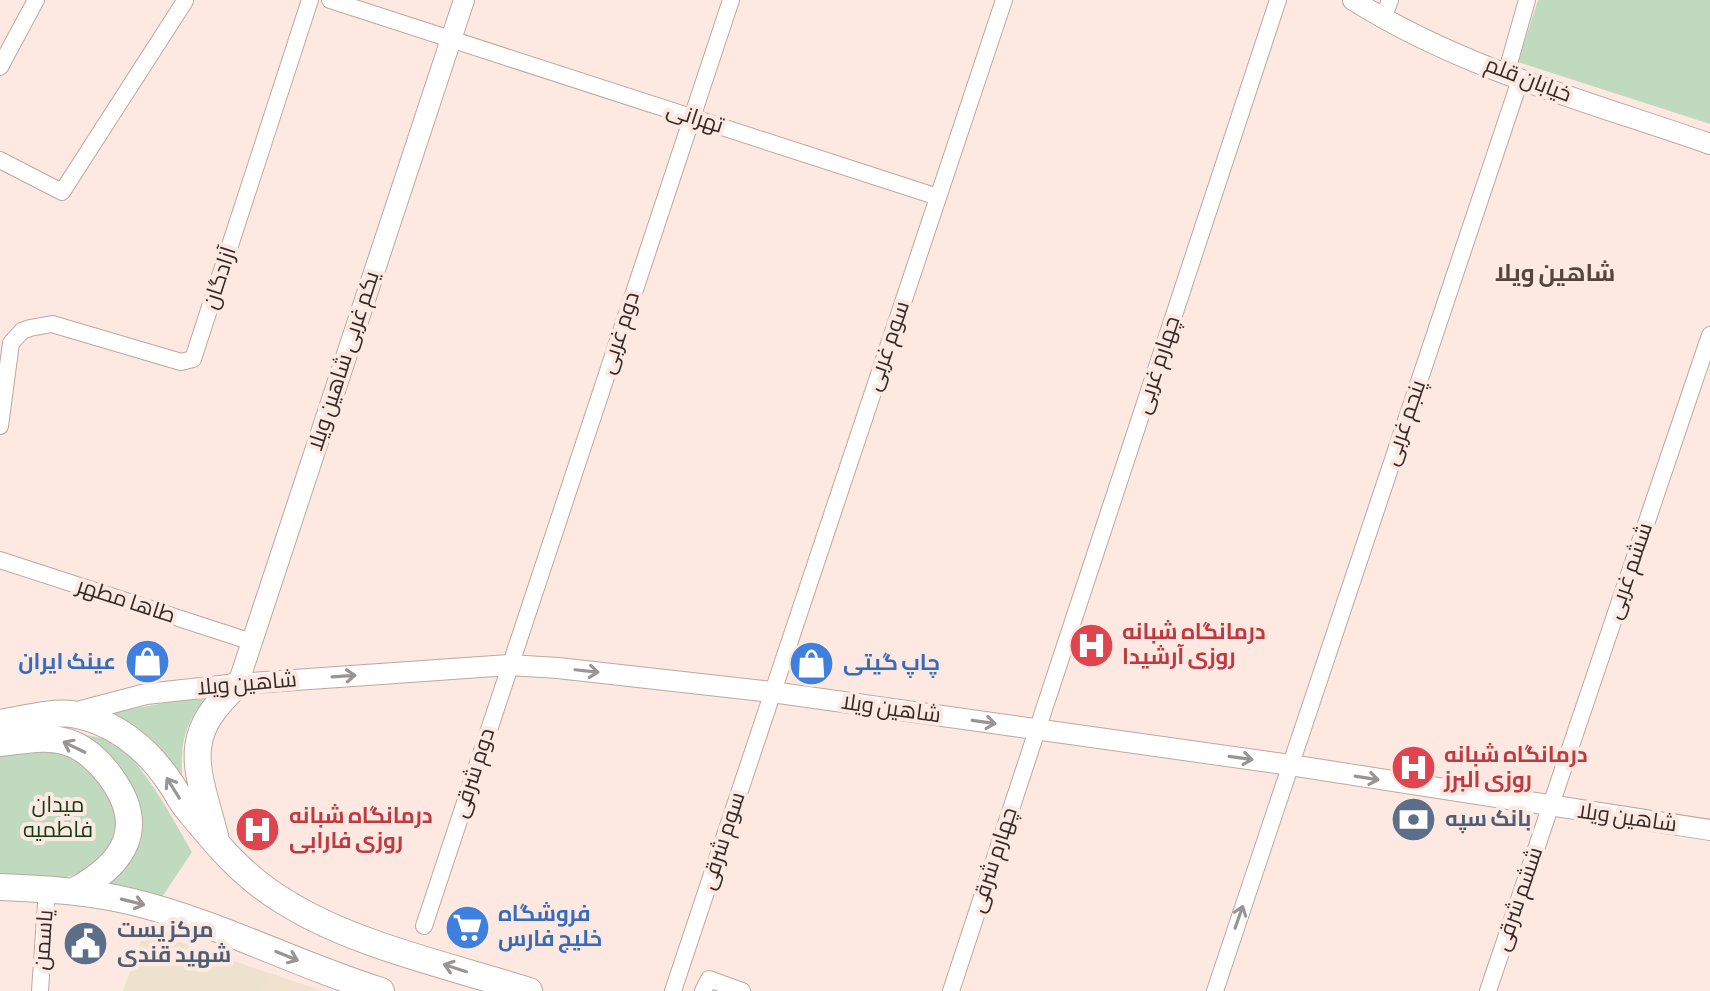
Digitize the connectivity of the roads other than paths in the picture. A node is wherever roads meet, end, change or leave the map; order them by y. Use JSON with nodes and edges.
{"nodes":[{"id":1,"x":36,"y":0,"type":"edge"},
{"id":2,"x":310,"y":0,"type":"edge"},
{"id":3,"x":330,"y":0,"type":"edge"},
{"id":4,"x":464,"y":0,"type":"edge"},
{"id":5,"x":731,"y":0,"type":"edge"},
{"id":6,"x":1004,"y":0,"type":"edge"},
{"id":7,"x":1278,"y":0,"type":"edge"},
{"id":8,"x":1353,"y":0,"type":"edge"},
{"id":9,"x":1527,"y":0,"type":"edge"},
{"id":10,"x":185,"y":1,"type":"edge"},
{"id":11,"x":1387,"y":10,"type":"edge"},
{"id":12,"x":451,"y":39,"type":"junction"},
{"id":13,"x":0,"y":67,"type":"edge"},
{"id":14,"x":1513,"y":77,"type":"junction"},
{"id":15,"x":692,"y":117,"type":"junction"},
{"id":16,"x":1710,"y":144,"type":"edge"},
{"id":17,"x":0,"y":160,"type":"edge"},
{"id":18,"x":938,"y":197,"type":"junction"},
{"id":19,"x":1710,"y":335,"type":"edge"},
{"id":20,"x":0,"y":426,"type":"edge"},
{"id":21,"x":0,"y":560,"type":"edge"},
{"id":22,"x":252,"y":642,"type":"junction"},
{"id":23,"x":509,"y":665,"type":"junction"},
{"id":24,"x":238,"y":684,"type":"junction"},
{"id":25,"x":772,"y":692,"type":"junction"},
{"id":26,"x":70,"y":714,"type":"junction"},
{"id":27,"x":0,"y":723,"type":"edge"},
{"id":28,"x":1037,"y":729,"type":"junction"},
{"id":29,"x":0,"y":743,"type":"edge"},
{"id":30,"x":1290,"y":765,"type":"junction"},
{"id":31,"x":1550,"y":807,"type":"junction"},
{"id":32,"x":1710,"y":830,"type":"edge"},
{"id":33,"x":217,"y":843,"type":"junction"},
{"id":34,"x":0,"y":887,"type":"edge"},
{"id":35,"x":47,"y":889,"type":"junction"},
{"id":36,"x":76,"y":890,"type":"junction"},
{"id":37,"x":424,"y":926,"type":"dead end"},
{"id":38,"x":40,"y":991,"type":"edge"},
{"id":39,"x":381,"y":991,"type":"edge"},
{"id":40,"x":529,"y":991,"type":"edge"},
{"id":41,"x":673,"y":991,"type":"edge"},
{"id":42,"x":703,"y":991,"type":"edge"},
{"id":43,"x":742,"y":991,"type":"edge"},
{"id":44,"x":951,"y":991,"type":"edge"},
{"id":45,"x":1215,"y":991,"type":"edge"},
{"id":46,"x":1488,"y":991,"type":"edge"}],
"edges":[{"from":1,"to":13,"type":"street"},
{"from":2,"to":20,"type":"street","name":"آزادگان"},
{"from":3,"to":12,"type":"street","name":"تهرانی"},
{"from":4,"to":12,"type":"street","name":"یکم غربی شاهین ویلا"},
{"from":5,"to":15,"type":"street","name":"دوم غربی"},
{"from":6,"to":18,"type":"street","name":"سوم غربی"},
{"from":7,"to":28,"type":"street","name":"چهارم غربی"},
{"from":8,"to":11,"type":"street","name":"خیابان قلم"},
{"from":9,"to":14,"type":"street","name":"پنجم غربی"},
{"from":10,"to":17,"type":"street"},
{"from":11,"to":14,"type":"street","name":"خیابان قلم"},
{"from":12,"to":15,"type":"street","name":"تهرانی"},
{"from":12,"to":22,"type":"street","name":"یکم غربی شاهین ویلا"},
{"from":14,"to":16,"type":"street","name":"خیابان قلم"},
{"from":14,"to":30,"type":"street","name":"پنجم غربی"},
{"from":15,"to":18,"type":"street","name":"تهرانی"},
{"from":15,"to":23,"type":"street","name":"دوم غربی"},
{"from":18,"to":25,"type":"street","name":"سوم غربی"},
{"from":19,"to":31,"type":"street","name":"ششم غربی"},
{"from":21,"to":22,"type":"street","name":"طاها مطهر"},
{"from":22,"to":24,"type":"street","name":"یکم غربی شاهین ویلا"},
{"from":24,"to":23,"type":"street","name":"شاهین ویلا","one_way":true},
{"from":23,"to":25,"type":"street","name":"شاهین ویلا","one_way":true},
{"from":23,"to":37,"type":"street","name":"دوم شرقی"},
{"from":24,"to":26,"type":"street","name":"شاهین ویلا"},
{"from":24,"to":33,"type":"main road"},
{"from":25,"to":28,"type":"street","name":"شاهین ویلا","one_way":true},
{"from":25,"to":41,"type":"street","name":"سوم شرقی"},
{"from":26,"to":27,"type":"main road"},
{"from":33,"to":26,"type":"main road","one_way":true},
{"from":28,"to":30,"type":"street","name":"شاهین ویلا","one_way":true},
{"from":28,"to":44,"type":"street","name":"چهارم شرقی"},
{"from":36,"to":29,"type":"main road","one_way":true},
{"from":30,"to":31,"type":"street","name":"شاهین ویلا","one_way":true},
{"from":45,"to":30,"type":"street","name":"پنجم غربی","one_way":true},
{"from":31,"to":32,"type":"street","name":"شاهین ویلا"},
{"from":31,"to":46,"type":"street","name":"ششم شرقی"},
{"from":40,"to":33,"type":"main road","one_way":true},
{"from":34,"to":35,"type":"main road"},
{"from":35,"to":36,"type":"main road"},
{"from":35,"to":38,"type":"street","name":"یاسمن"},
{"from":36,"to":39,"type":"main road","one_way":true},
{"from":42,"to":43,"type":"street"}]}
